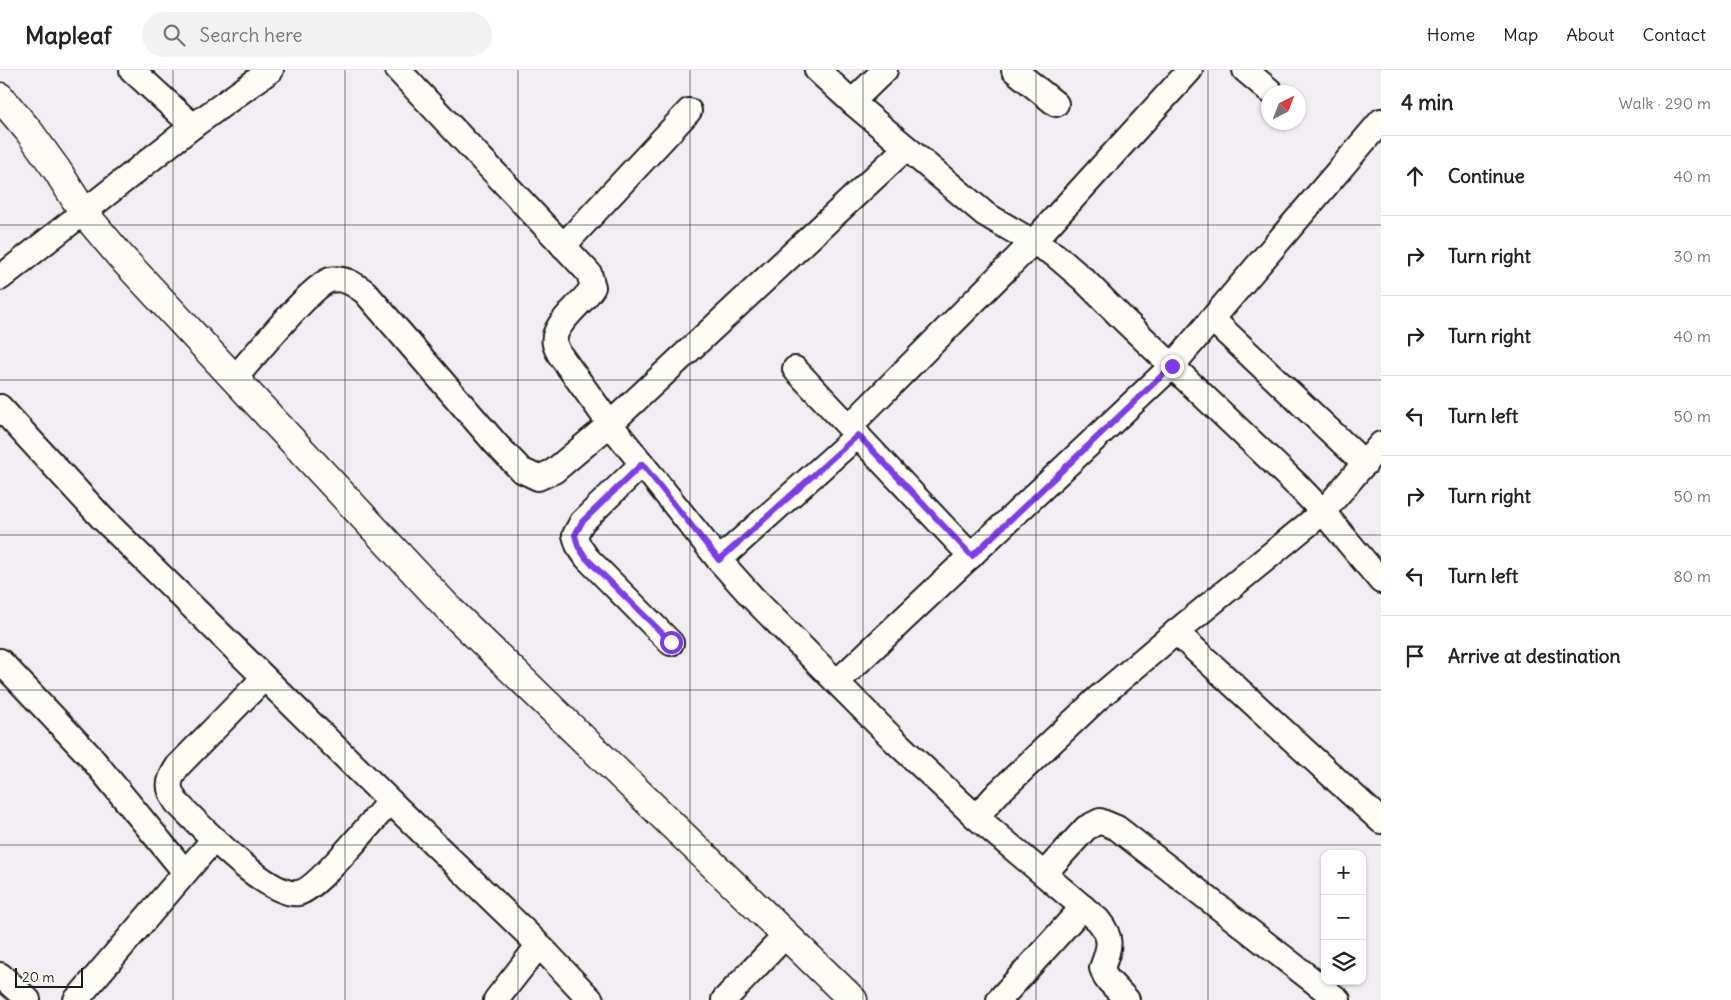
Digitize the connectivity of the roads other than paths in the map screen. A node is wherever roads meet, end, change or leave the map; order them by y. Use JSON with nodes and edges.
{"nodes":[{"id":1,"x":132,"y":70,"type":"edge"},
{"id":2,"x":271,"y":70,"type":"edge"},
{"id":3,"x":398,"y":70,"type":"edge"},
{"id":4,"x":818,"y":70,"type":"edge"},
{"id":5,"x":885,"y":70,"type":"edge"},
{"id":6,"x":1014,"y":70,"type":"edge"},
{"id":7,"x":1190,"y":70,"type":"edge"},
{"id":8,"x":1245,"y":70,"type":"edge"},
{"id":9,"x":1263,"y":85,"type":"edge"},
{"id":10,"x":0,"y":96,"type":"edge"},
{"id":11,"x":852,"y":102,"type":"junction"},
{"id":12,"x":1056,"y":104,"type":"dead end"},
{"id":13,"x":689,"y":111,"type":"dead end"},
{"id":14,"x":1381,"y":121,"type":"edge"},
{"id":15,"x":193,"y":126,"type":"junction"},
{"id":16,"x":906,"y":148,"type":"junction"},
{"id":17,"x":84,"y":213,"type":"junction"},
{"id":18,"x":1033,"y":242,"type":"junction"},
{"id":19,"x":562,"y":246,"type":"junction"},
{"id":20,"x":0,"y":278,"type":"edge"},
{"id":21,"x":1212,"y":319,"type":"junction"},
{"id":22,"x":1172,"y":366,"type":"junction"},
{"id":23,"x":795,"y":368,"type":"dead end"},
{"id":24,"x":234,"y":379,"type":"junction"},
{"id":25,"x":0,"y":407,"type":"edge"},
{"id":26,"x":610,"y":424,"type":"junction"},
{"id":27,"x":854,"y":431,"type":"junction"},
{"id":28,"x":1376,"y":453,"type":"edge"},
{"id":29,"x":642,"y":464,"type":"junction"},
{"id":30,"x":1323,"y":512,"type":"junction"},
{"id":31,"x":972,"y":556,"type":"junction"},
{"id":32,"x":719,"y":560,"type":"junction"},
{"id":33,"x":1381,"y":581,"type":"edge"},
{"id":34,"x":1176,"y":632,"type":"junction"},
{"id":35,"x":671,"y":642,"type":"dead end"},
{"id":36,"x":0,"y":662,"type":"edge"},
{"id":37,"x":264,"y":678,"type":"junction"},
{"id":38,"x":837,"y":682,"type":"junction"},
{"id":39,"x":390,"y":802,"type":"junction"},
{"id":40,"x":976,"y":817,"type":"junction"},
{"id":41,"x":1381,"y":821,"type":"edge"},
{"id":42,"x":214,"y":839,"type":"junction"},
{"id":43,"x":185,"y":872,"type":"junction"},
{"id":44,"x":1044,"y":874,"type":"junction"},
{"id":45,"x":1084,"y":907,"type":"junction"},
{"id":46,"x":786,"y":935,"type":"junction"},
{"id":47,"x":539,"y":946,"type":"junction"},
{"id":48,"x":0,"y":975,"type":"edge"},
{"id":49,"x":583,"y":997,"type":"edge"},
{"id":50,"x":28,"y":1000,"type":"edge"},
{"id":51,"x":76,"y":1000,"type":"edge"},
{"id":52,"x":496,"y":1000,"type":"edge"},
{"id":53,"x":724,"y":1000,"type":"edge"},
{"id":54,"x":853,"y":1000,"type":"edge"},
{"id":55,"x":999,"y":1000,"type":"edge"},
{"id":56,"x":1127,"y":1000,"type":"edge"},
{"id":57,"x":1338,"y":1000,"type":"edge"}],
"edges":[{"from":1,"to":15,"type":"street"},
{"from":2,"to":15,"type":"street"},
{"from":3,"to":19,"type":"street"},
{"from":4,"to":11,"type":"street"},
{"from":5,"to":11,"type":"street"},
{"from":6,"to":12,"type":"street"},
{"from":7,"to":18,"type":"street"},
{"from":8,"to":9,"type":"street"},
{"from":10,"to":17,"type":"street"},
{"from":11,"to":16,"type":"street"},
{"from":13,"to":19,"type":"street"},
{"from":14,"to":21,"type":"street"},
{"from":15,"to":17,"type":"street"},
{"from":16,"to":18,"type":"street"},
{"from":16,"to":26,"type":"street"},
{"from":17,"to":20,"type":"street"},
{"from":17,"to":24,"type":"street"},
{"from":18,"to":22,"type":"street"},
{"from":18,"to":27,"type":"street"},
{"from":19,"to":26,"type":"street"},
{"from":21,"to":22,"type":"street"},
{"from":21,"to":28,"type":"street"},
{"from":22,"to":30,"type":"street"},
{"from":22,"to":31,"type":"street"},
{"from":23,"to":27,"type":"street"},
{"from":24,"to":26,"type":"street"},
{"from":24,"to":46,"type":"street"},
{"from":25,"to":37,"type":"street"},
{"from":26,"to":29,"type":"street"},
{"from":27,"to":31,"type":"street"},
{"from":27,"to":32,"type":"street"},
{"from":28,"to":30,"type":"street"},
{"from":29,"to":32,"type":"street"},
{"from":29,"to":35,"type":"street"},
{"from":30,"to":33,"type":"street"},
{"from":30,"to":34,"type":"street"},
{"from":31,"to":38,"type":"street"},
{"from":32,"to":38,"type":"street"},
{"from":34,"to":40,"type":"street"},
{"from":34,"to":41,"type":"street"},
{"from":36,"to":43,"type":"street"},
{"from":37,"to":39,"type":"street"},
{"from":37,"to":42,"type":"street"},
{"from":38,"to":40,"type":"street"},
{"from":39,"to":42,"type":"street"},
{"from":39,"to":47,"type":"street"},
{"from":40,"to":44,"type":"street"},
{"from":42,"to":43,"type":"street"},
{"from":43,"to":51,"type":"street"},
{"from":44,"to":45,"type":"street"},
{"from":44,"to":57,"type":"street"},
{"from":45,"to":55,"type":"street"},
{"from":45,"to":56,"type":"street"},
{"from":46,"to":53,"type":"street"},
{"from":46,"to":54,"type":"street"},
{"from":47,"to":49,"type":"street"},
{"from":47,"to":52,"type":"street"},
{"from":48,"to":50,"type":"street"}]}
